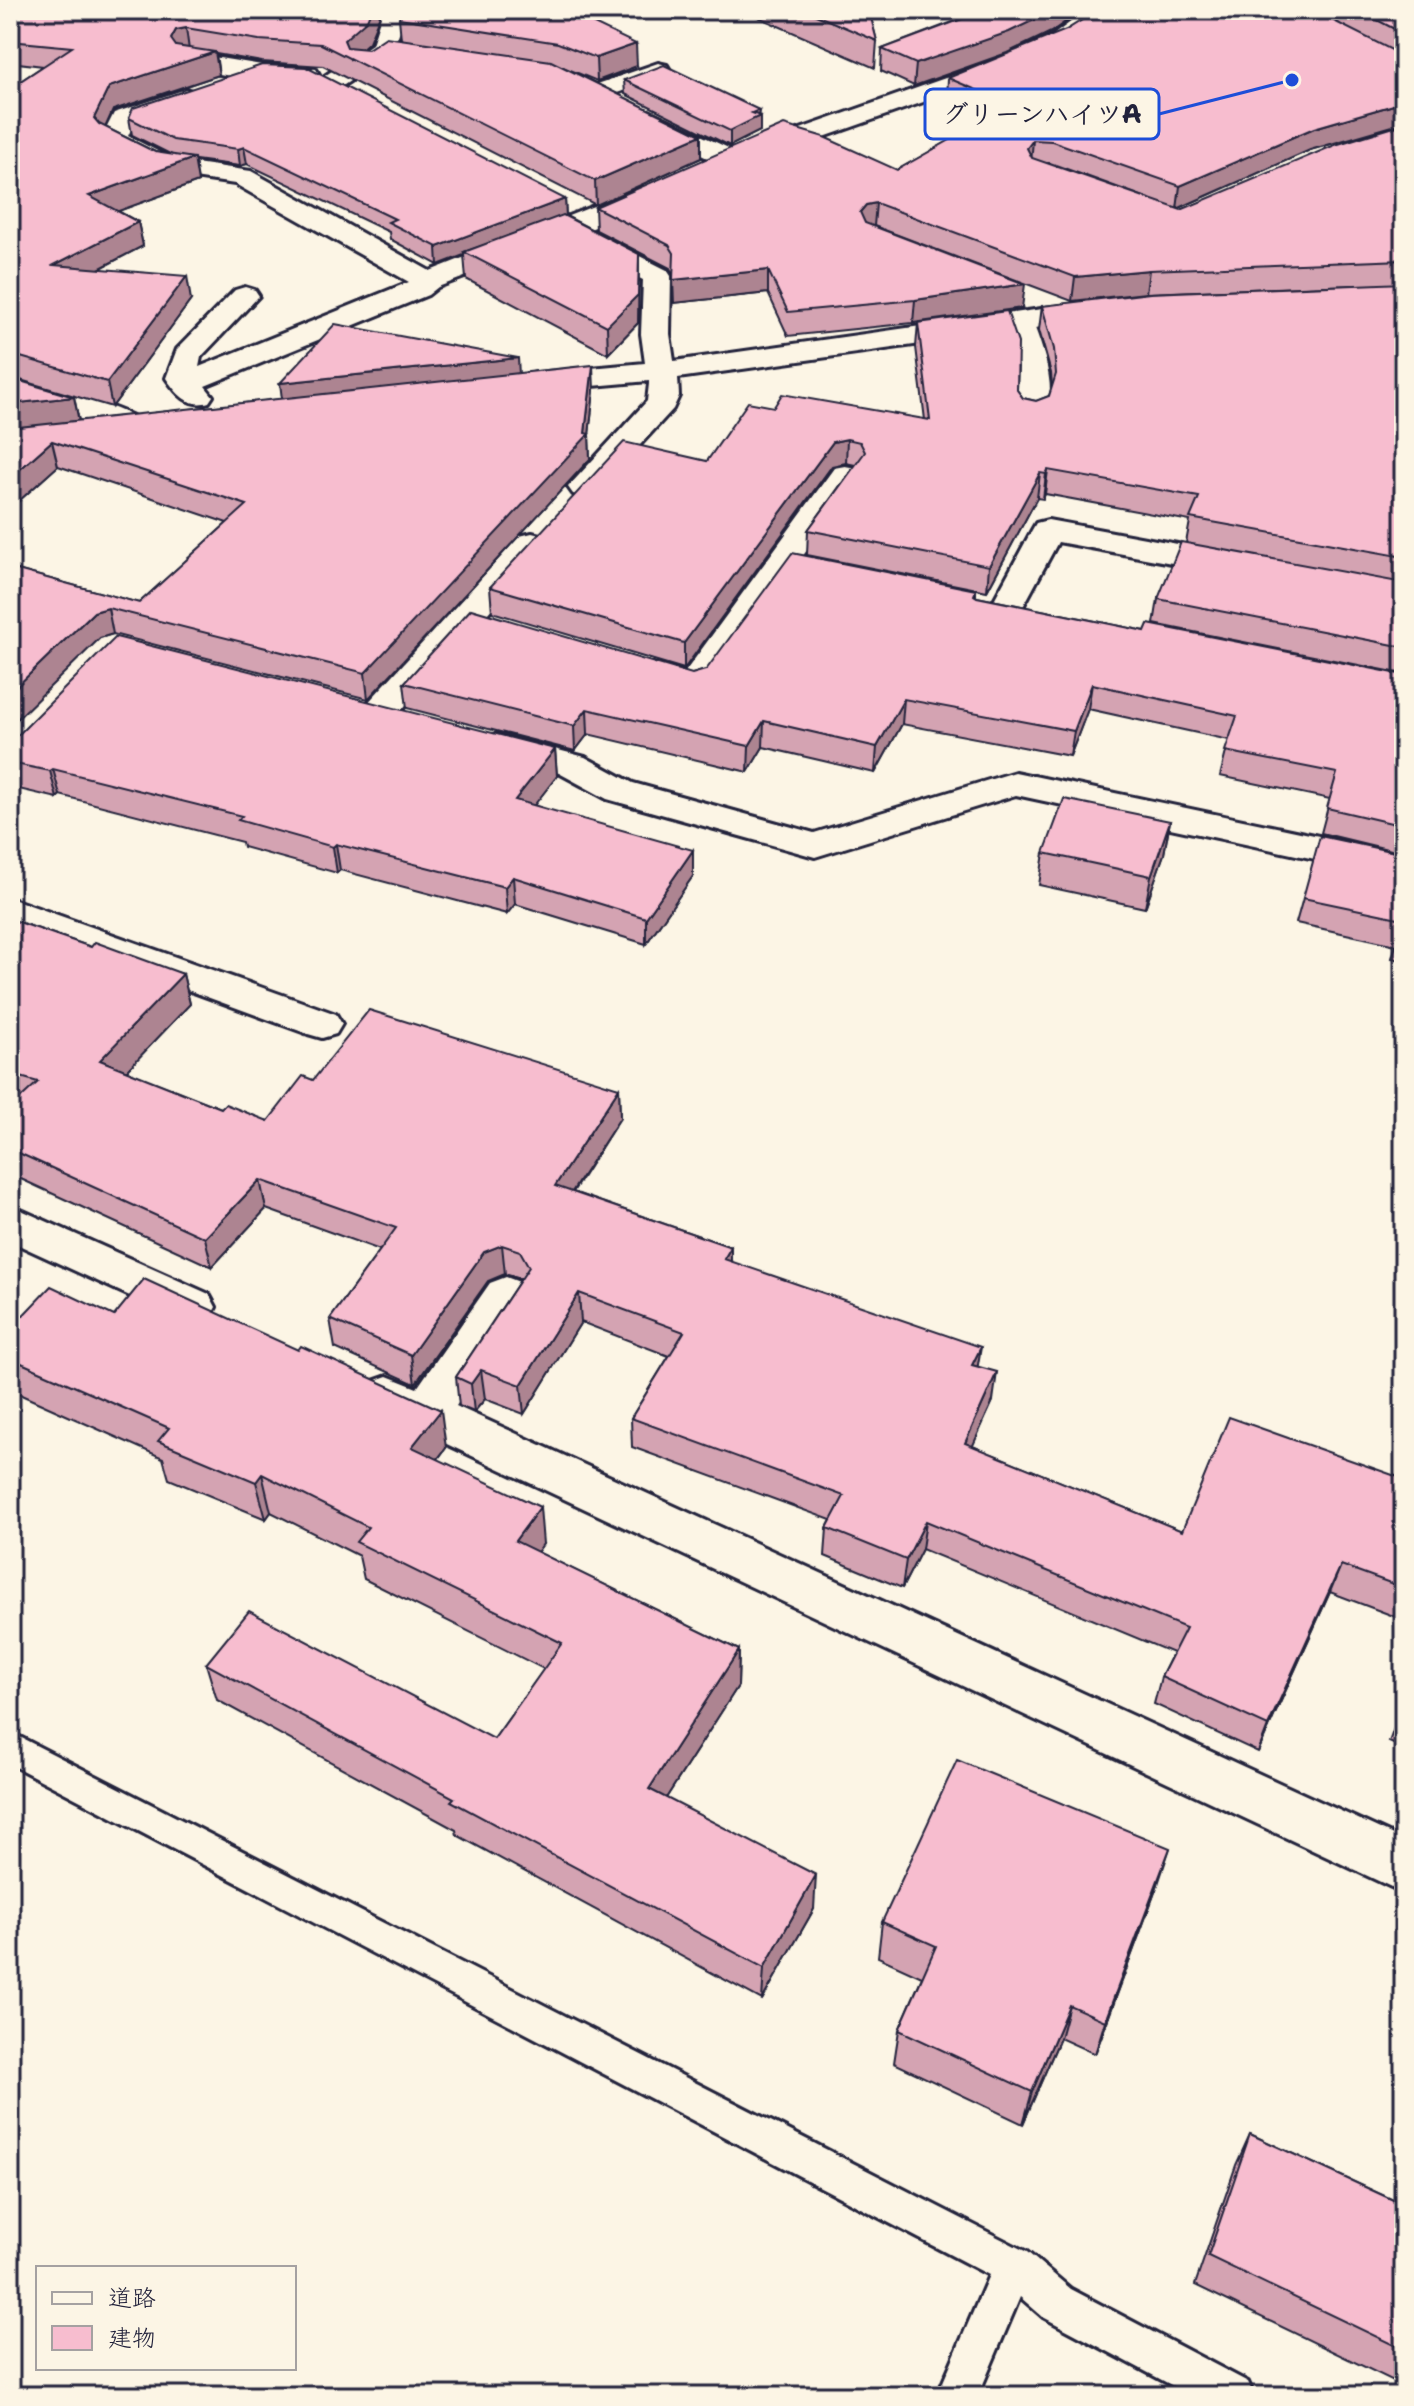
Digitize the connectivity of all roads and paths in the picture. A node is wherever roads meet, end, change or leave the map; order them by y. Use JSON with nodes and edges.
{"nodes":[{"id":1,"x":395,"y":10,"type":"edge"},
{"id":2,"x":1102,"y":10,"type":"edge"},
{"id":3,"x":383,"y":48,"type":"junction"},
{"id":4,"x":412,"y":52,"type":"edge"},
{"id":5,"x":189,"y":60,"type":"edge"},
{"id":6,"x":658,"y":70,"type":"edge"},
{"id":7,"x":262,"y":72,"type":"junction"},
{"id":8,"x":571,"y":81,"type":"edge"},
{"id":9,"x":332,"y":82,"type":"junction"},
{"id":10,"x":595,"y":93,"type":"junction"},
{"id":11,"x":361,"y":96,"type":"edge"},
{"id":12,"x":773,"y":142,"type":"junction"},
{"id":13,"x":838,"y":153,"type":"edge"},
{"id":14,"x":728,"y":158,"type":"junction"},
{"id":15,"x":702,"y":170,"type":"edge"},
{"id":16,"x":675,"y":182,"type":"edge"},
{"id":17,"x":567,"y":216,"type":"junction"},
{"id":18,"x":428,"y":281,"type":"junction"},
{"id":19,"x":245,"y":296,"type":"dead end"},
{"id":20,"x":1131,"y":307,"type":"edge"},
{"id":21,"x":1022,"y":308,"type":"junction"},
{"id":22,"x":664,"y":371,"type":"junction"},
{"id":23,"x":185,"y":383,"type":"junction"},
{"id":24,"x":509,"y":385,"type":"edge"},
{"id":25,"x":10,"y":388,"type":"edge"},
{"id":26,"x":1032,"y":413,"type":"edge"},
{"id":27,"x":159,"y":424,"type":"junction"},
{"id":28,"x":72,"y":434,"type":"edge"},
{"id":29,"x":845,"y":475,"type":"edge"},
{"id":30,"x":1265,"y":570,"type":"edge"},
{"id":31,"x":1006,"y":609,"type":"edge"},
{"id":32,"x":621,"y":664,"type":"edge"},
{"id":33,"x":422,"y":726,"type":"edge"},
{"id":34,"x":467,"y":738,"type":"edge"},
{"id":35,"x":1404,"y":866,"type":"edge"},
{"id":36,"x":10,"y":911,"type":"edge"},
{"id":37,"x":322,"y":1024,"type":"dead end"},
{"id":38,"x":10,"y":1222,"type":"edge"},
{"id":39,"x":506,"y":1295,"type":"edge"},
{"id":40,"x":239,"y":1328,"type":"edge"},
{"id":41,"x":353,"y":1380,"type":"edge"},
{"id":42,"x":425,"y":1413,"type":"junction"},
{"id":43,"x":10,"y":1747,"type":"edge"},
{"id":44,"x":1404,"y":1867,"type":"edge"},
{"id":45,"x":1013,"y":2266,"type":"junction"},
{"id":46,"x":957,"y":2396,"type":"edge"},
{"id":47,"x":1234,"y":2396,"type":"edge"}],
"edges":[{"from":1,"to":3,"type":"street"},
{"from":2,"to":12,"type":"street"},
{"from":3,"to":4,"type":"street"},
{"from":3,"to":9,"type":"street"},
{"from":5,"to":7,"type":"street"},
{"from":6,"to":10,"type":"street"},
{"from":7,"to":9,"type":"street"},
{"from":7,"to":18,"type":"street"},
{"from":8,"to":10,"type":"street"},
{"from":9,"to":11,"type":"street"},
{"from":10,"to":14,"type":"street"},
{"from":12,"to":13,"type":"street"},
{"from":12,"to":14,"type":"street"},
{"from":14,"to":15,"type":"street"},
{"from":16,"to":17,"type":"street"},
{"from":17,"to":18,"type":"street"},
{"from":17,"to":22,"type":"street"},
{"from":18,"to":23,"type":"street"},
{"from":19,"to":23,"type":"street"},
{"from":20,"to":21,"type":"street"},
{"from":21,"to":22,"type":"street"},
{"from":21,"to":26,"type":"street"},
{"from":22,"to":24,"type":"street"},
{"from":22,"to":33,"type":"street"},
{"from":23,"to":27,"type":"street"},
{"from":25,"to":27,"type":"street"},
{"from":27,"to":28,"type":"street"},
{"from":29,"to":32,"type":"street"},
{"from":30,"to":31,"type":"street"},
{"from":34,"to":35,"type":"street"},
{"from":36,"to":37,"type":"street"},
{"from":38,"to":40,"type":"street"},
{"from":39,"to":42,"type":"street"},
{"from":41,"to":42,"type":"street"},
{"from":42,"to":44,"type":"street"},
{"from":43,"to":45,"type":"lane"},
{"from":45,"to":46,"type":"lane"},
{"from":45,"to":47,"type":"lane"}]}
